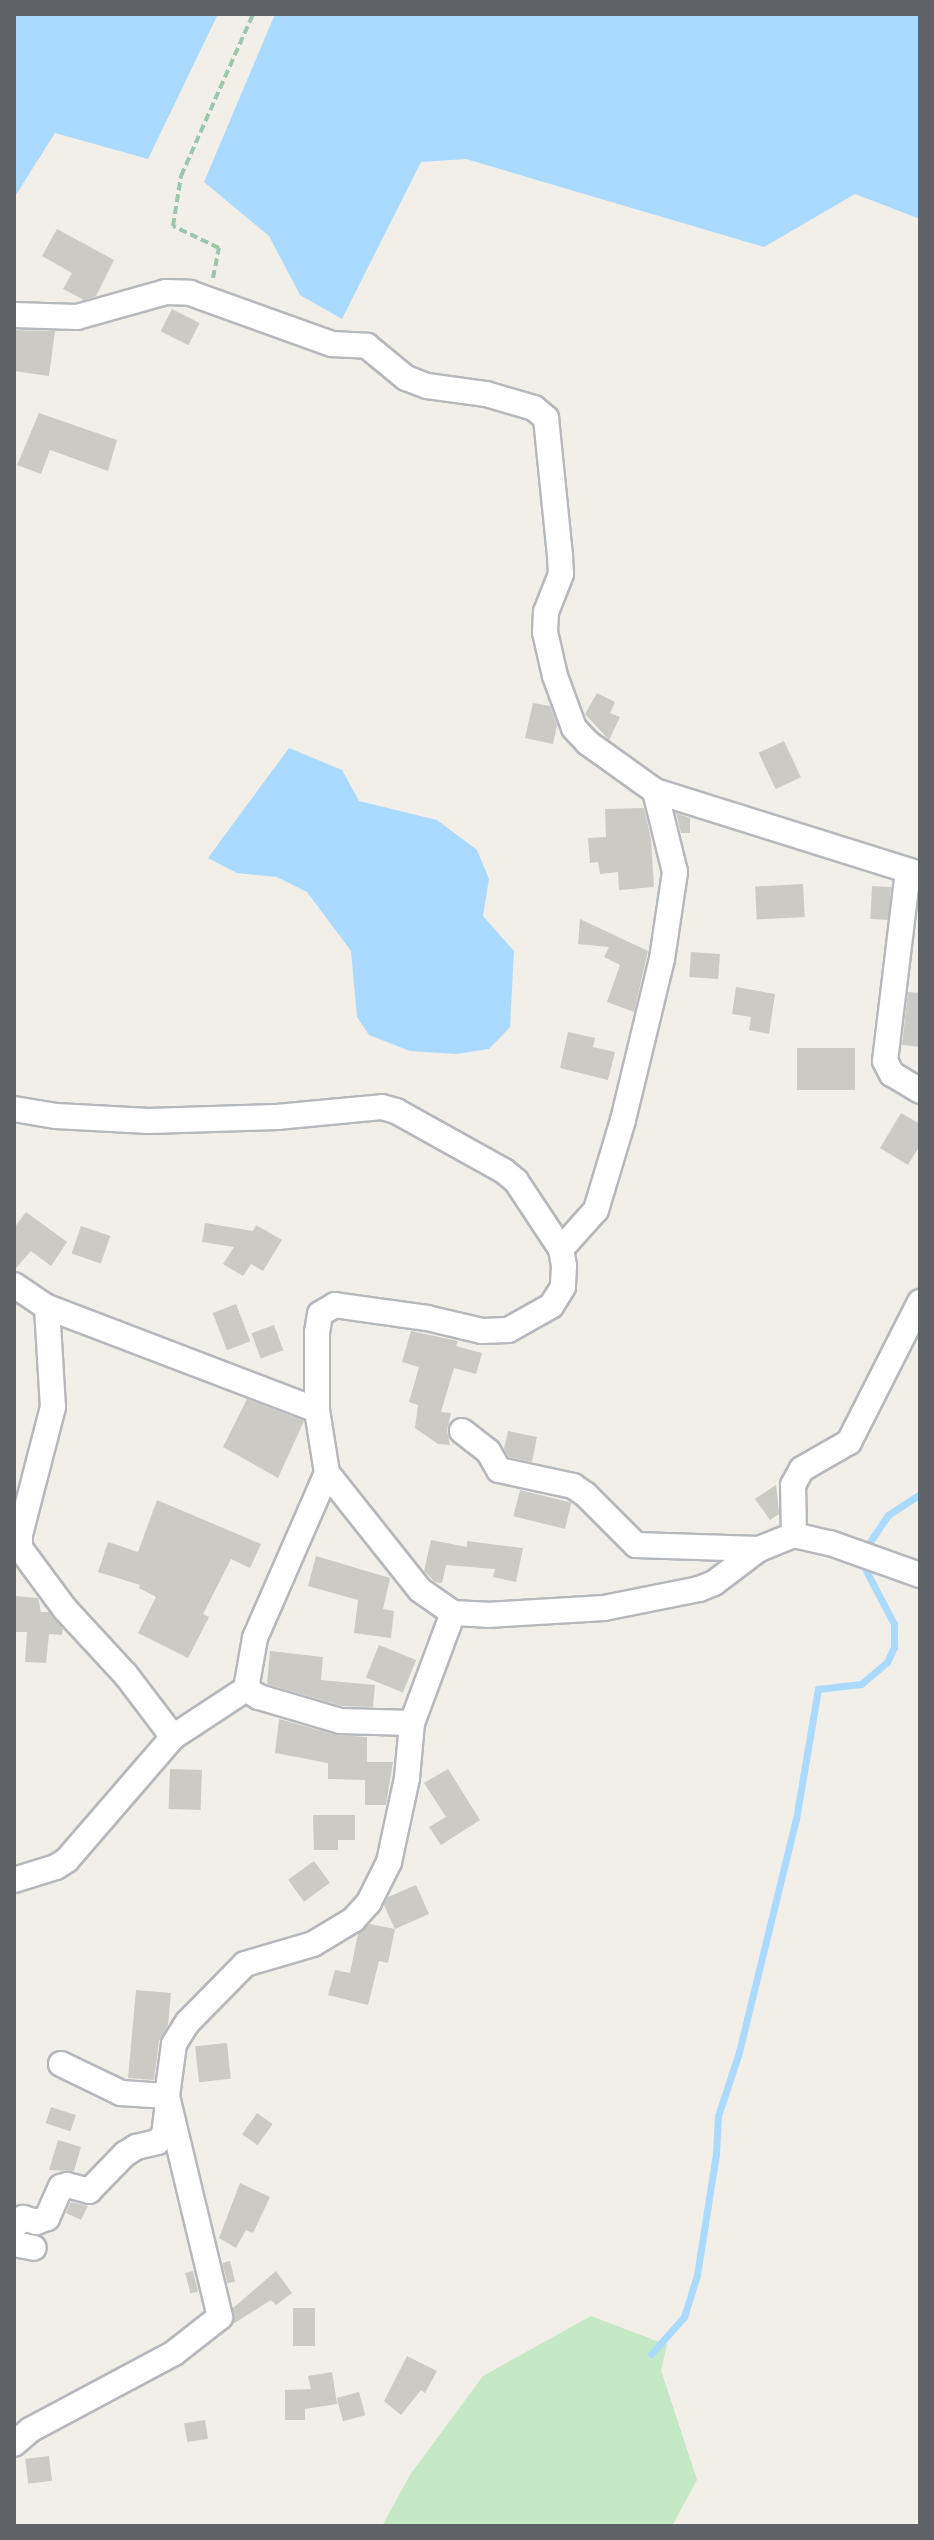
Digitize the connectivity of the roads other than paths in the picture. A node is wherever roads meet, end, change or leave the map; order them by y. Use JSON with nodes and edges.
{"nodes":[{"id":1,"x":14,"y":315,"type":"edge"},
{"id":2,"x":655,"y":791,"type":"junction"},
{"id":3,"x":914,"y":873,"type":"edge"},
{"id":4,"x":920,"y":1091,"type":"edge"},
{"id":5,"x":14,"y":1109,"type":"edge"},
{"id":6,"x":561,"y":1249,"type":"junction"},
{"id":7,"x":14,"y":1285,"type":"edge"},
{"id":8,"x":920,"y":1302,"type":"edge"},
{"id":9,"x":47,"y":1307,"type":"junction"},
{"id":10,"x":317,"y":1410,"type":"junction"},
{"id":11,"x":462,"y":1431,"type":"dead end"},
{"id":12,"x":327,"y":1473,"type":"junction"},
{"id":13,"x":794,"y":1535,"type":"junction"},
{"id":14,"x":759,"y":1549,"type":"junction"},
{"id":15,"x":920,"y":1575,"type":"edge"},
{"id":16,"x":453,"y":1613,"type":"junction"},
{"id":17,"x":246,"y":1689,"type":"junction"},
{"id":18,"x":412,"y":1723,"type":"junction"},
{"id":19,"x":173,"y":1737,"type":"junction"},
{"id":20,"x":14,"y":1880,"type":"edge"},
{"id":21,"x":61,"y":2064,"type":"dead end"},
{"id":22,"x":167,"y":2096,"type":"junction"},
{"id":23,"x":14,"y":2227,"type":"edge"},
{"id":24,"x":14,"y":2444,"type":"edge"}],
"edges":[{"from":1,"to":2,"type":"street"},
{"from":2,"to":3,"type":"street"},
{"from":2,"to":6,"type":"street"},
{"from":3,"to":4,"type":"street"},
{"from":5,"to":6,"type":"street"},
{"from":6,"to":10,"type":"street"},
{"from":7,"to":9,"type":"street"},
{"from":8,"to":13,"type":"street"},
{"from":9,"to":10,"type":"street"},
{"from":9,"to":19,"type":"street"},
{"from":10,"to":12,"type":"street"},
{"from":11,"to":14,"type":"street"},
{"from":12,"to":16,"type":"street"},
{"from":12,"to":17,"type":"street"},
{"from":13,"to":14,"type":"street"},
{"from":13,"to":15,"type":"street"},
{"from":14,"to":16,"type":"street"},
{"from":16,"to":18,"type":"street"},
{"from":17,"to":18,"type":"street"},
{"from":17,"to":19,"type":"street"},
{"from":18,"to":22,"type":"street"},
{"from":19,"to":20,"type":"street"},
{"from":21,"to":22,"type":"street"},
{"from":22,"to":23,"type":"street"},
{"from":22,"to":24,"type":"street"}]}
